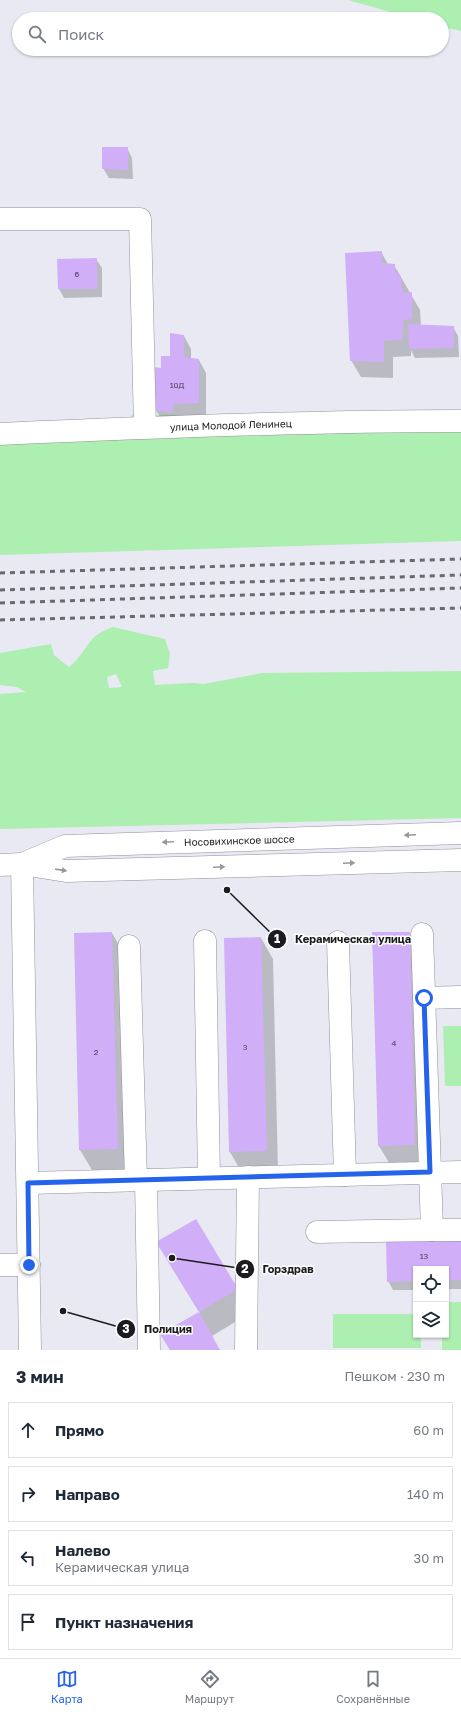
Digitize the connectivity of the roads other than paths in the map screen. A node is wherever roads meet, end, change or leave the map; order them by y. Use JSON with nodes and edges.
{"nodes":[{"id":1,"x":0,"y":219,"type":"edge"},
{"id":2,"x":461,"y":421,"type":"edge"},
{"id":3,"x":144,"y":427,"type":"junction"},
{"id":4,"x":0,"y":434,"type":"edge"},
{"id":5,"x":461,"y":834,"type":"edge"},
{"id":6,"x":461,"y":860,"type":"edge"},
{"id":7,"x":22,"y":864,"type":"junction"},
{"id":8,"x":0,"y":865,"type":"edge"},
{"id":9,"x":422,"y":934,"type":"dead end"},
{"id":10,"x":204,"y":941,"type":"dead end"},
{"id":11,"x":338,"y":942,"type":"dead end"},
{"id":12,"x":129,"y":946,"type":"dead end"},
{"id":13,"x":461,"y":997,"type":"edge"},
{"id":14,"x":424,"y":998,"type":"junction"},
{"id":15,"x":430,"y":1172,"type":"junction"},
{"id":16,"x":461,"y":1172,"type":"edge"},
{"id":17,"x":345,"y":1175,"type":"junction"},
{"id":18,"x":248,"y":1177,"type":"junction"},
{"id":19,"x":209,"y":1178,"type":"junction"},
{"id":20,"x":141,"y":1180,"type":"junction"},
{"id":21,"x":28,"y":1183,"type":"junction"},
{"id":22,"x":432,"y":1230,"type":"junction"},
{"id":23,"x":461,"y":1230,"type":"edge"},
{"id":24,"x":317,"y":1232,"type":"dead end"},
{"id":25,"x":0,"y":1265,"type":"edge"},
{"id":26,"x":29,"y":1265,"type":"junction"},
{"id":27,"x":30,"y":1350,"type":"edge"},
{"id":28,"x":149,"y":1350,"type":"edge"},
{"id":29,"x":246,"y":1350,"type":"edge"}],
"edges":[{"from":1,"to":3,"type":"main road"},
{"from":2,"to":3,"type":"main road","name":"улица Молодой Ленинец"},
{"from":3,"to":4,"type":"main road","name":"улица Молодой Ленинец"},
{"from":5,"to":7,"type":"main road","name":"Носовихинское шоссе","one_way":true},
{"from":7,"to":6,"type":"main road","name":"Носовихинское шоссе","one_way":true},
{"from":7,"to":8,"type":"main road","name":"Носовихинское шоссе"},
{"from":7,"to":21,"type":"main road"},
{"from":9,"to":14,"type":"main road"},
{"from":10,"to":19,"type":"main road"},
{"from":11,"to":17,"type":"main road"},
{"from":12,"to":20,"type":"main road"},
{"from":13,"to":14,"type":"main road"},
{"from":14,"to":15,"type":"main road"},
{"from":15,"to":16,"type":"main road"},
{"from":15,"to":17,"type":"main road"},
{"from":15,"to":22,"type":"main road"},
{"from":17,"to":18,"type":"main road"},
{"from":18,"to":19,"type":"main road"},
{"from":18,"to":29,"type":"main road"},
{"from":19,"to":20,"type":"main road"},
{"from":20,"to":21,"type":"main road"},
{"from":20,"to":28,"type":"main road"},
{"from":21,"to":26,"type":"main road"},
{"from":22,"to":23,"type":"main road"},
{"from":22,"to":24,"type":"main road"},
{"from":25,"to":26,"type":"main road"},
{"from":26,"to":27,"type":"main road"}]}
